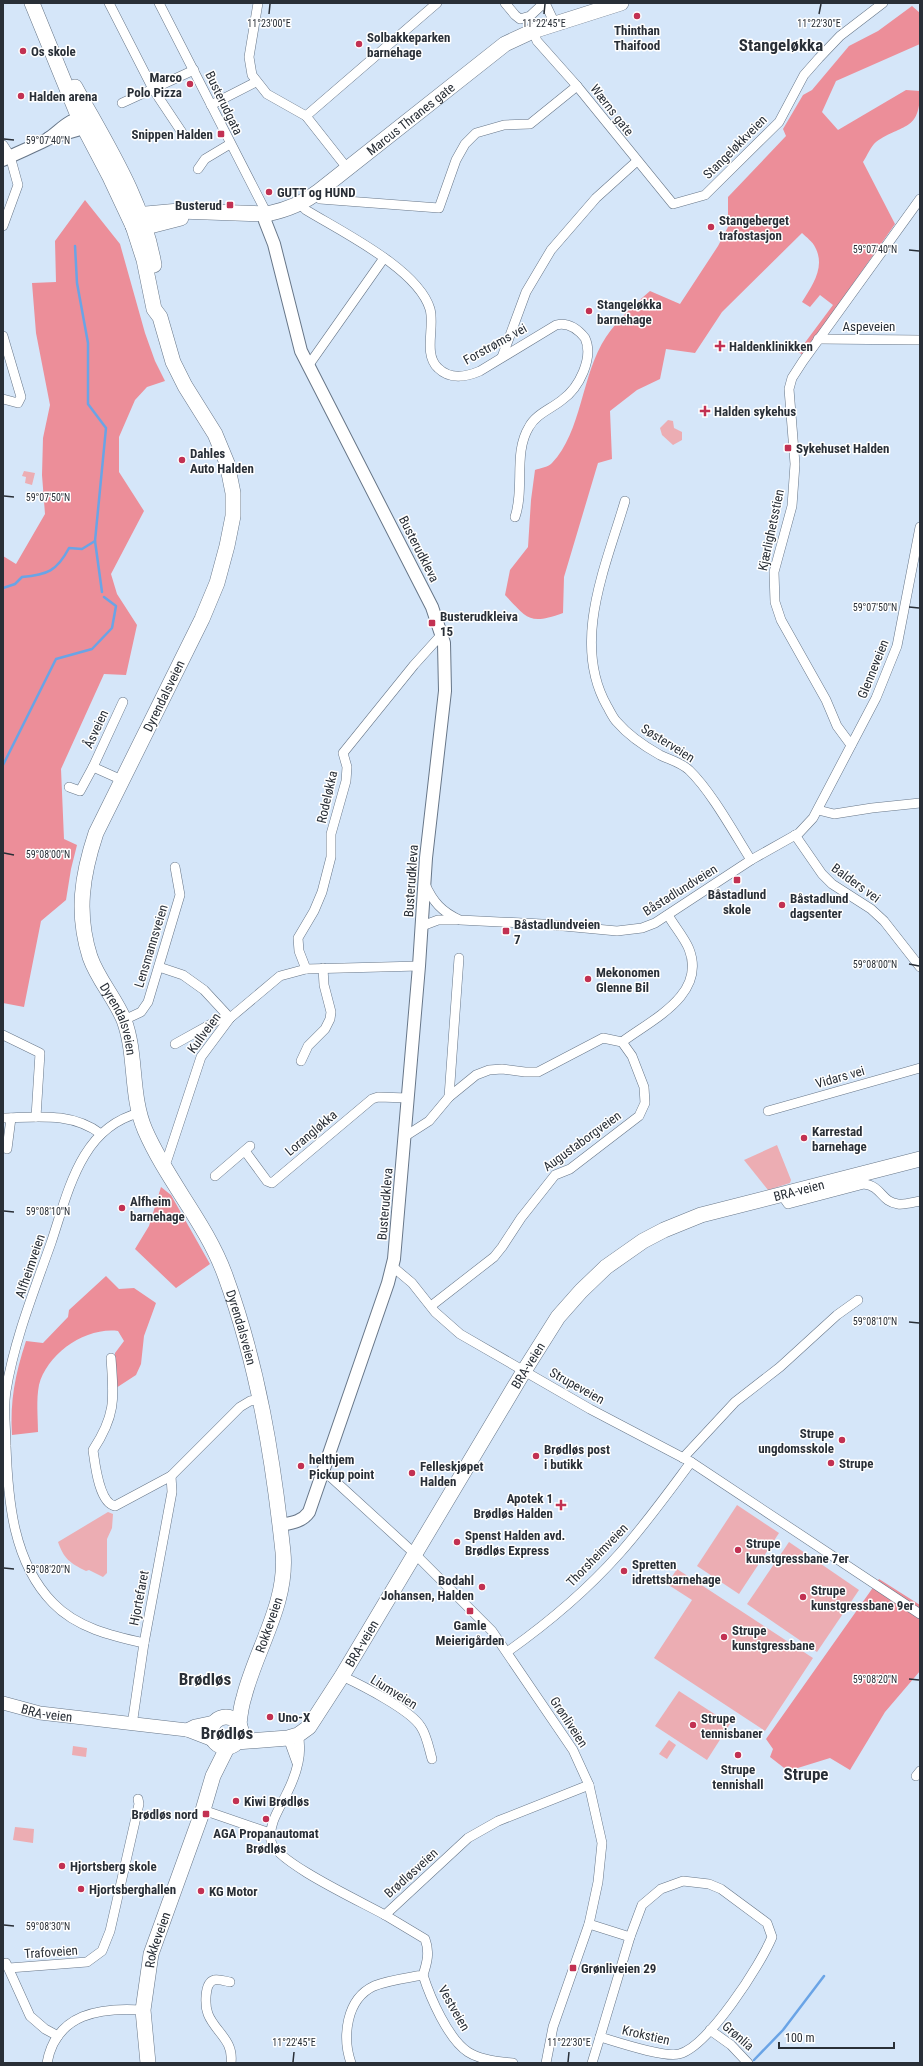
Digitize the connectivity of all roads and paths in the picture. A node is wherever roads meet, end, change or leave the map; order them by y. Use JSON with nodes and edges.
{"nodes":[{"id":1,"x":32,"y":3,"type":"edge"},
{"id":2,"x":40,"y":3,"type":"edge"},
{"id":3,"x":109,"y":3,"type":"edge"},
{"id":4,"x":160,"y":3,"type":"edge"},
{"id":5,"x":258,"y":3,"type":"edge"},
{"id":6,"x":436,"y":3,"type":"edge"},
{"id":7,"x":505,"y":3,"type":"edge"},
{"id":8,"x":544,"y":3,"type":"edge"},
{"id":9,"x":621,"y":3,"type":"edge"},
{"id":10,"x":883,"y":3,"type":"edge"},
{"id":11,"x":555,"y":24,"type":"junction"},
{"id":12,"x":533,"y":31,"type":"junction"},
{"id":13,"x":194,"y":70,"type":"junction"},
{"id":14,"x":256,"y":82,"type":"junction"},
{"id":15,"x":577,"y":86,"type":"junction"},
{"id":16,"x":153,"y":89,"type":"junction"},
{"id":17,"x":122,"y":103,"type":"dead end"},
{"id":18,"x":211,"y":105,"type":"junction"},
{"id":19,"x":306,"y":116,"type":"junction"},
{"id":20,"x":85,"y":121,"type":"junction"},
{"id":21,"x":183,"y":134,"type":"dead end"},
{"id":22,"x":230,"y":144,"type":"junction"},
{"id":23,"x":3,"y":145,"type":"edge"},
{"id":24,"x":7,"y":158,"type":"edge"},
{"id":25,"x":637,"y":161,"type":"junction"},
{"id":26,"x":347,"y":168,"type":"junction"},
{"id":27,"x":198,"y":169,"type":"dead end"},
{"id":28,"x":315,"y":194,"type":"junction"},
{"id":29,"x":920,"y":199,"type":"edge"},
{"id":30,"x":300,"y":204,"type":"junction"},
{"id":31,"x":673,"y":204,"type":"joint"},
{"id":32,"x":266,"y":214,"type":"junction"},
{"id":33,"x":140,"y":223,"type":"junction"},
{"id":34,"x":3,"y":226,"type":"edge"},
{"id":35,"x":384,"y":258,"type":"junction"},
{"id":36,"x":3,"y":336,"type":"edge"},
{"id":37,"x":818,"y":339,"type":"junction"},
{"id":38,"x":920,"y":340,"type":"edge"},
{"id":39,"x":502,"y":357,"type":"junction"},
{"id":40,"x":308,"y":366,"type":"junction"},
{"id":41,"x":3,"y":399,"type":"edge"},
{"id":42,"x":625,"y":501,"type":"dead end"},
{"id":43,"x":515,"y":517,"type":"dead end"},
{"id":44,"x":920,"y":527,"type":"edge"},
{"id":45,"x":442,"y":634,"type":"junction"},
{"id":46,"x":123,"y":702,"type":"dead end"},
{"id":47,"x":851,"y":745,"type":"junction"},
{"id":48,"x":93,"y":766,"type":"junction"},
{"id":49,"x":122,"y":780,"type":"junction"},
{"id":50,"x":69,"y":787,"type":"dead end"},
{"id":51,"x":920,"y":803,"type":"edge"},
{"id":52,"x":818,"y":810,"type":"junction"},
{"id":53,"x":795,"y":835,"type":"junction"},
{"id":54,"x":751,"y":860,"type":"junction"},
{"id":55,"x":176,"y":867,"type":"dead end"},
{"id":56,"x":424,"y":883,"type":"junction"},
{"id":57,"x":668,"y":916,"type":"junction"},
{"id":58,"x":460,"y":920,"type":"junction"},
{"id":59,"x":422,"y":926,"type":"junction"},
{"id":60,"x":459,"y":958,"type":"dead end"},
{"id":61,"x":419,"y":966,"type":"junction"},
{"id":62,"x":158,"y":967,"type":"junction"},
{"id":63,"x":920,"y":967,"type":"edge"},
{"id":64,"x":323,"y":968,"type":"junction"},
{"id":65,"x":306,"y":969,"type":"junction"},
{"id":66,"x":230,"y":1018,"type":"junction"},
{"id":67,"x":124,"y":1020,"type":"junction"},
{"id":68,"x":3,"y":1035,"type":"edge"},
{"id":69,"x":622,"y":1042,"type":"junction"},
{"id":70,"x":175,"y":1044,"type":"dead end"},
{"id":71,"x":301,"y":1061,"type":"dead end"},
{"id":72,"x":920,"y":1068,"type":"edge"},
{"id":73,"x":449,"y":1097,"type":"junction"},
{"id":74,"x":408,"y":1098,"type":"junction"},
{"id":75,"x":768,"y":1111,"type":"dead end"},
{"id":76,"x":139,"y":1113,"type":"junction"},
{"id":77,"x":36,"y":1117,"type":"junction"},
{"id":78,"x":7,"y":1118,"type":"edge"},
{"id":79,"x":101,"y":1134,"type":"junction"},
{"id":80,"x":404,"y":1137,"type":"junction"},
{"id":81,"x":7,"y":1149,"type":"dead end"},
{"id":82,"x":920,"y":1159,"type":"edge"},
{"id":83,"x":162,"y":1163,"type":"junction"},
{"id":84,"x":215,"y":1176,"type":"dead end"},
{"id":85,"x":780,"y":1194,"type":"junction"},
{"id":86,"x":920,"y":1201,"type":"edge"},
{"id":87,"x":393,"y":1267,"type":"junction"},
{"id":88,"x":858,"y":1300,"type":"dead end"},
{"id":89,"x":431,"y":1306,"type":"junction"},
{"id":90,"x":111,"y":1358,"type":"dead end"},
{"id":91,"x":524,"y":1371,"type":"junction"},
{"id":92,"x":260,"y":1399,"type":"junction"},
{"id":93,"x":4,"y":1410,"type":"edge"},
{"id":94,"x":687,"y":1460,"type":"junction"},
{"id":95,"x":323,"y":1470,"type":"junction"},
{"id":96,"x":171,"y":1476,"type":"junction"},
{"id":97,"x":280,"y":1525,"type":"junction"},
{"id":98,"x":283,"y":1552,"type":"joint"},
{"id":99,"x":415,"y":1554,"type":"junction"},
{"id":100,"x":920,"y":1614,"type":"edge"},
{"id":101,"x":144,"y":1643,"type":"junction"},
{"id":102,"x":507,"y":1652,"type":"junction"},
{"id":103,"x":342,"y":1676,"type":"junction"},
{"id":104,"x":244,"y":1696,"type":"junction"},
{"id":105,"x":3,"y":1703,"type":"edge"},
{"id":106,"x":219,"y":1720,"type":"junction"},
{"id":107,"x":132,"y":1725,"type":"junction"},
{"id":108,"x":187,"y":1730,"type":"junction"},
{"id":109,"x":229,"y":1737,"type":"junction"},
{"id":110,"x":293,"y":1737,"type":"junction"},
{"id":111,"x":432,"y":1759,"type":"dead end"},
{"id":112,"x":589,"y":1784,"type":"junction"},
{"id":113,"x":138,"y":1799,"type":"dead end"},
{"id":114,"x":203,"y":1810,"type":"junction"},
{"id":115,"x":270,"y":1833,"type":"junction"},
{"id":116,"x":385,"y":1915,"type":"junction"},
{"id":117,"x":589,"y":1924,"type":"junction"},
{"id":118,"x":630,"y":1937,"type":"junction"},
{"id":119,"x":423,"y":1975,"type":"junction"},
{"id":120,"x":230,"y":1982,"type":"dead end"},
{"id":121,"x":143,"y":2010,"type":"junction"},
{"id":122,"x":710,"y":2030,"type":"junction"},
{"id":123,"x":58,"y":2036,"type":"junction"},
{"id":124,"x":600,"y":2037,"type":"junction"},
{"id":125,"x":47,"y":2063,"type":"edge"},
{"id":126,"x":148,"y":2063,"type":"edge"},
{"id":127,"x":232,"y":2063,"type":"edge"},
{"id":128,"x":350,"y":2063,"type":"edge"},
{"id":129,"x":513,"y":2063,"type":"edge"},
{"id":130,"x":546,"y":2063,"type":"edge"},
{"id":131,"x":592,"y":2063,"type":"edge"},
{"id":132,"x":748,"y":2063,"type":"edge"}],
"edges":[{"from":1,"to":20,"type":"main road"},
{"from":2,"to":20,"type":"main road"},
{"from":3,"to":16,"type":"street"},
{"from":4,"to":13,"type":"street","name":"Busterudgata"},
{"from":5,"to":14,"type":"street"},
{"from":6,"to":19,"type":"street"},
{"from":7,"to":8,"type":"street"},
{"from":8,"to":11,"type":"street"},
{"from":9,"to":11,"type":"main road","name":"Marcus Thranes gate"},
{"from":10,"to":31,"type":"street","name":"Stangeløkkveien"},
{"from":11,"to":12,"type":"main road","name":"Marcus Thranes gate"},
{"from":12,"to":15,"type":"street","name":"Wærns gate"},
{"from":12,"to":26,"type":"main road","name":"Marcus Thranes gate"},
{"from":13,"to":16,"type":"street"},
{"from":13,"to":18,"type":"street","name":"Busterudgata"},
{"from":14,"to":18,"type":"street"},
{"from":14,"to":19,"type":"street"},
{"from":15,"to":25,"type":"street","name":"Wærns gate"},
{"from":15,"to":28,"type":"street"},
{"from":16,"to":17,"type":"street"},
{"from":16,"to":21,"type":"street"},
{"from":18,"to":22,"type":"street","name":"Busterudgata"},
{"from":19,"to":26,"type":"street"},
{"from":20,"to":24,"type":"street"},
{"from":20,"to":33,"type":"main road","name":"Dyrendalsveien"},
{"from":22,"to":27,"type":"street"},
{"from":22,"to":32,"type":"street","name":"Busterudgata"},
{"from":23,"to":24,"type":"street"},
{"from":24,"to":34,"type":"street"},
{"from":25,"to":31,"type":"street","name":"Wærns gate"},
{"from":25,"to":39,"type":"street"},
{"from":26,"to":28,"type":"main road","name":"Marcus Thranes gate"},
{"from":28,"to":30,"type":"main road","name":"Marcus Thranes gate"},
{"from":29,"to":37,"type":"street","name":"Kjærlighetsstien"},
{"from":30,"to":32,"type":"main road","name":"Marcus Thranes gate"},
{"from":30,"to":35,"type":"street","name":"Forstrøms vei"},
{"from":32,"to":33,"type":"main road","name":"Marcus Thranes gate"},
{"from":32,"to":40,"type":"street","name":"Busterudkleva"},
{"from":33,"to":49,"type":"main road","name":"Dyrendalsveien"},
{"from":35,"to":39,"type":"street","name":"Forstrøms vei"},
{"from":35,"to":40,"type":"street"},
{"from":36,"to":41,"type":"street"},
{"from":37,"to":38,"type":"street","name":"Aspeveien"},
{"from":37,"to":47,"type":"street","name":"Kjærlighetsstien"},
{"from":39,"to":43,"type":"street","name":"Forstrøms vei"},
{"from":40,"to":45,"type":"street","name":"Busterudkleva"},
{"from":42,"to":54,"type":"street","name":"Søsterveien"},
{"from":44,"to":47,"type":"street","name":"Glenneveien"},
{"from":45,"to":56,"type":"street","name":"Busterudkleva"},
{"from":45,"to":65,"type":"street","name":"Rodeløkka"},
{"from":46,"to":48,"type":"street","name":"Åsveien"},
{"from":47,"to":52,"type":"street","name":"Glenneveien"},
{"from":48,"to":49,"type":"street","name":"Åsveien"},
{"from":48,"to":50,"type":"street","name":"Åsveien"},
{"from":49,"to":67,"type":"main road","name":"Dyrendalsveien"},
{"from":51,"to":52,"type":"street"},
{"from":52,"to":53,"type":"street","name":"Båstadlundveien"},
{"from":53,"to":54,"type":"street","name":"Båstadlundveien"},
{"from":53,"to":63,"type":"street","name":"Balders vei"},
{"from":54,"to":57,"type":"street","name":"Båstadlundveien"},
{"from":55,"to":62,"type":"street","name":"Lensmannsveien"},
{"from":56,"to":58,"type":"street","name":"Båstadlundveien"},
{"from":56,"to":59,"type":"street","name":"Busterudkleva"},
{"from":57,"to":58,"type":"street","name":"Båstadlundveien"},
{"from":57,"to":69,"type":"street"},
{"from":58,"to":59,"type":"street"},
{"from":59,"to":61,"type":"street","name":"Busterudkleva"},
{"from":60,"to":73,"type":"street"},
{"from":61,"to":64,"type":"street","name":"Kullveien"},
{"from":61,"to":74,"type":"street","name":"Busterudkleva"},
{"from":62,"to":66,"type":"street"},
{"from":62,"to":67,"type":"street","name":"Lensmannsveien"},
{"from":64,"to":65,"type":"street","name":"Kullveien"},
{"from":64,"to":71,"type":"street"},
{"from":65,"to":66,"type":"street","name":"Kullveien"},
{"from":66,"to":70,"type":"street"},
{"from":66,"to":83,"type":"street","name":"Kullveien"},
{"from":67,"to":76,"type":"main road","name":"Dyrendalsveien"},
{"from":68,"to":77,"type":"street"},
{"from":69,"to":73,"type":"street"},
{"from":69,"to":89,"type":"street","name":"Augustaborgveien"},
{"from":72,"to":75,"type":"street","name":"Vidars vei"},
{"from":73,"to":80,"type":"street"},
{"from":74,"to":80,"type":"street","name":"Busterudkleva"},
{"from":74,"to":84,"type":"street","name":"Lorangløkka"},
{"from":76,"to":79,"type":"street","name":"Alfheimveien"},
{"from":76,"to":83,"type":"main road","name":"Dyrendalsveien"},
{"from":77,"to":78,"type":"street"},
{"from":77,"to":79,"type":"street"},
{"from":78,"to":81,"type":"street"},
{"from":79,"to":93,"type":"street","name":"Alfheimveien"},
{"from":80,"to":87,"type":"street","name":"Busterudkleva"},
{"from":82,"to":85,"type":"main road","name":"BRA-veien"},
{"from":83,"to":92,"type":"main road","name":"Dyrendalsveien"},
{"from":85,"to":86,"type":"street"},
{"from":85,"to":91,"type":"main road","name":"BRA-veien"},
{"from":87,"to":89,"type":"street","name":"Strupeveien"},
{"from":87,"to":95,"type":"street","name":"Busterudkleva"},
{"from":88,"to":94,"type":"street"},
{"from":89,"to":91,"type":"street","name":"Strupeveien"},
{"from":90,"to":96,"type":"street"},
{"from":91,"to":94,"type":"street","name":"Strupeveien"},
{"from":91,"to":99,"type":"main road","name":"BRA-veien"},
{"from":92,"to":96,"type":"street"},
{"from":92,"to":97,"type":"main road","name":"Dyrendalsveien"},
{"from":93,"to":101,"type":"street","name":"Alfheimveien"},
{"from":94,"to":100,"type":"street","name":"Strupeveien"},
{"from":94,"to":102,"type":"street","name":"Thorsheimveien"},
{"from":95,"to":97,"type":"street","name":"Busterudkleva"},
{"from":95,"to":99,"type":"street","name":"Grønliveien"},
{"from":96,"to":101,"type":"street","name":"Hjortefaret"},
{"from":97,"to":98,"type":"main road","name":"Dyrendalsveien"},
{"from":98,"to":104,"type":"main road","name":"Rokkeveien"},
{"from":99,"to":102,"type":"street","name":"Grønliveien"},
{"from":99,"to":103,"type":"main road","name":"BRA-veien"},
{"from":101,"to":107,"type":"street","name":"Hjortefaret"},
{"from":102,"to":112,"type":"street","name":"Grønliveien"},
{"from":103,"to":110,"type":"main road","name":"BRA-veien"},
{"from":103,"to":111,"type":"street","name":"Liumveien"},
{"from":104,"to":106,"type":"main road","name":"Rokkeveien"},
{"from":104,"to":109,"type":"main road","name":"Rokkeveien"},
{"from":105,"to":107,"type":"main road","name":"BRA-veien"},
{"from":106,"to":108,"type":"main road","name":"BRA-veien"},
{"from":106,"to":109,"type":"main road"},
{"from":106,"to":109,"type":"main road"},
{"from":107,"to":108,"type":"main road","name":"BRA-veien"},
{"from":108,"to":109,"type":"main road","name":"BRA-veien"},
{"from":109,"to":110,"type":"main road","name":"BRA-veien"},
{"from":109,"to":114,"type":"main road","name":"Rokkeveien"},
{"from":110,"to":115,"type":"street"},
{"from":112,"to":116,"type":"street","name":"Brødløsveien"},
{"from":112,"to":117,"type":"street","name":"Grønliveien"},
{"from":113,"to":123,"type":"street","name":"Trafoveien"},
{"from":114,"to":115,"type":"street"},
{"from":114,"to":121,"type":"main road","name":"Rokkeveien"},
{"from":115,"to":116,"type":"street","name":"Brødløsveien"},
{"from":116,"to":119,"type":"street"},
{"from":117,"to":118,"type":"street"},
{"from":117,"to":130,"type":"street","name":"Grønliveien"},
{"from":118,"to":122,"type":"street","name":"Krokstien"},
{"from":118,"to":124,"type":"street","name":"Krokstien"},
{"from":119,"to":128,"type":"street"},
{"from":119,"to":129,"type":"street","name":"Vestveien"},
{"from":120,"to":127,"type":"street"},
{"from":121,"to":123,"type":"street"},
{"from":121,"to":126,"type":"main road","name":"Rokkeveien"},
{"from":122,"to":124,"type":"street","name":"Krokstien"},
{"from":122,"to":132,"type":"street","name":"Grønlia"},
{"from":123,"to":125,"type":"street"},
{"from":124,"to":131,"type":"street"}]}
